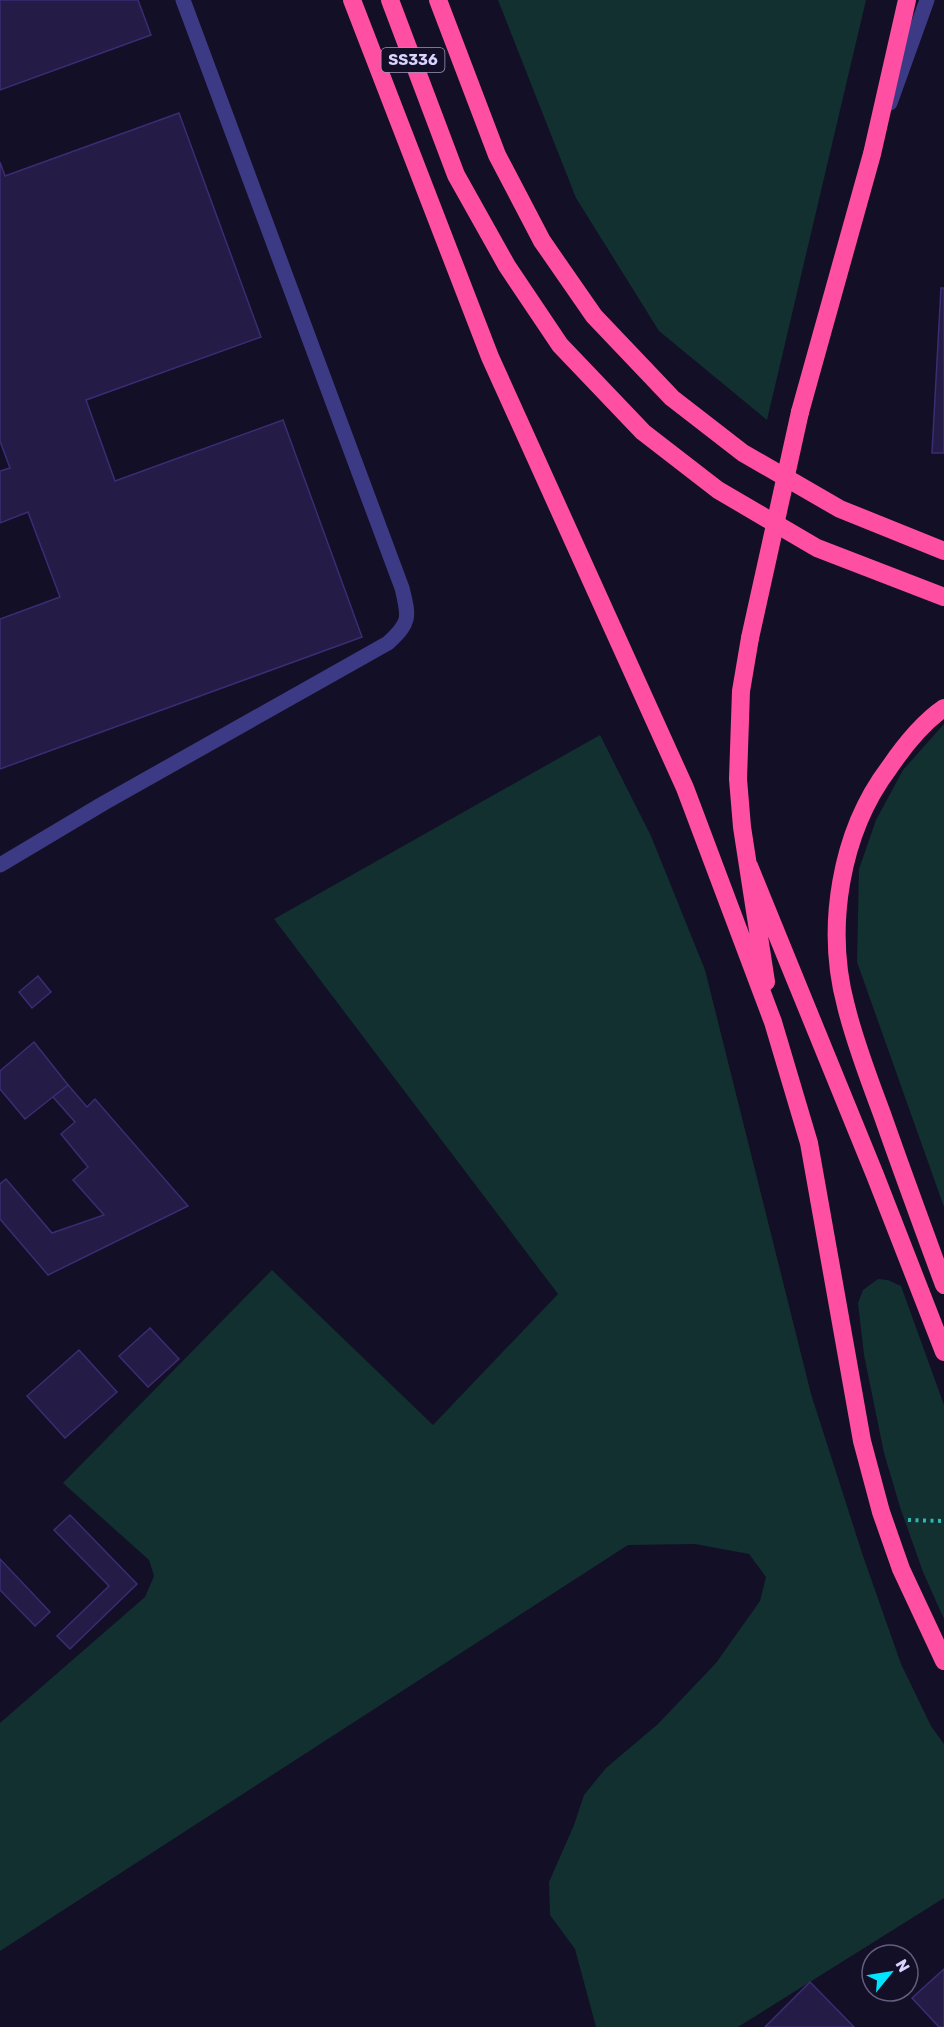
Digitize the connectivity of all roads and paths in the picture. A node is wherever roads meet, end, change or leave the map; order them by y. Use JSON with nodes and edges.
{"nodes":[{"id":1,"x":183,"y":0,"type":"edge"},
{"id":2,"x":352,"y":0,"type":"edge"},
{"id":3,"x":390,"y":0,"type":"edge"},
{"id":4,"x":907,"y":0,"type":"edge"},
{"id":5,"x":927,"y":0,"type":"edge"},
{"id":6,"x":441,"y":5,"type":"edge"},
{"id":7,"x":872,"y":154,"type":"junction"},
{"id":8,"x":944,"y":550,"type":"edge"},
{"id":9,"x":944,"y":597,"type":"edge"},
{"id":10,"x":944,"y":708,"type":"edge"},
{"id":11,"x":0,"y":865,"type":"edge"},
{"id":12,"x":749,"y":866,"type":"junction"},
{"id":13,"x":773,"y":1022,"type":"junction"},
{"id":14,"x":944,"y":1285,"type":"edge"},
{"id":15,"x":944,"y":1352,"type":"edge"},
{"id":16,"x":944,"y":1661,"type":"edge"}],
"edges":[{"from":1,"to":11,"type":"street"},
{"from":2,"to":13,"type":"highway"},
{"from":3,"to":9,"type":"highway","number":"SS336"},
{"from":4,"to":7,"type":"highway"},
{"from":5,"to":7,"type":"street"},
{"from":6,"to":8,"type":"highway"},
{"from":7,"to":12,"type":"highway","bridge":true},
{"from":10,"to":14,"type":"highway"},
{"from":12,"to":13,"type":"highway"},
{"from":12,"to":15,"type":"highway"},
{"from":13,"to":16,"type":"highway"}]}
